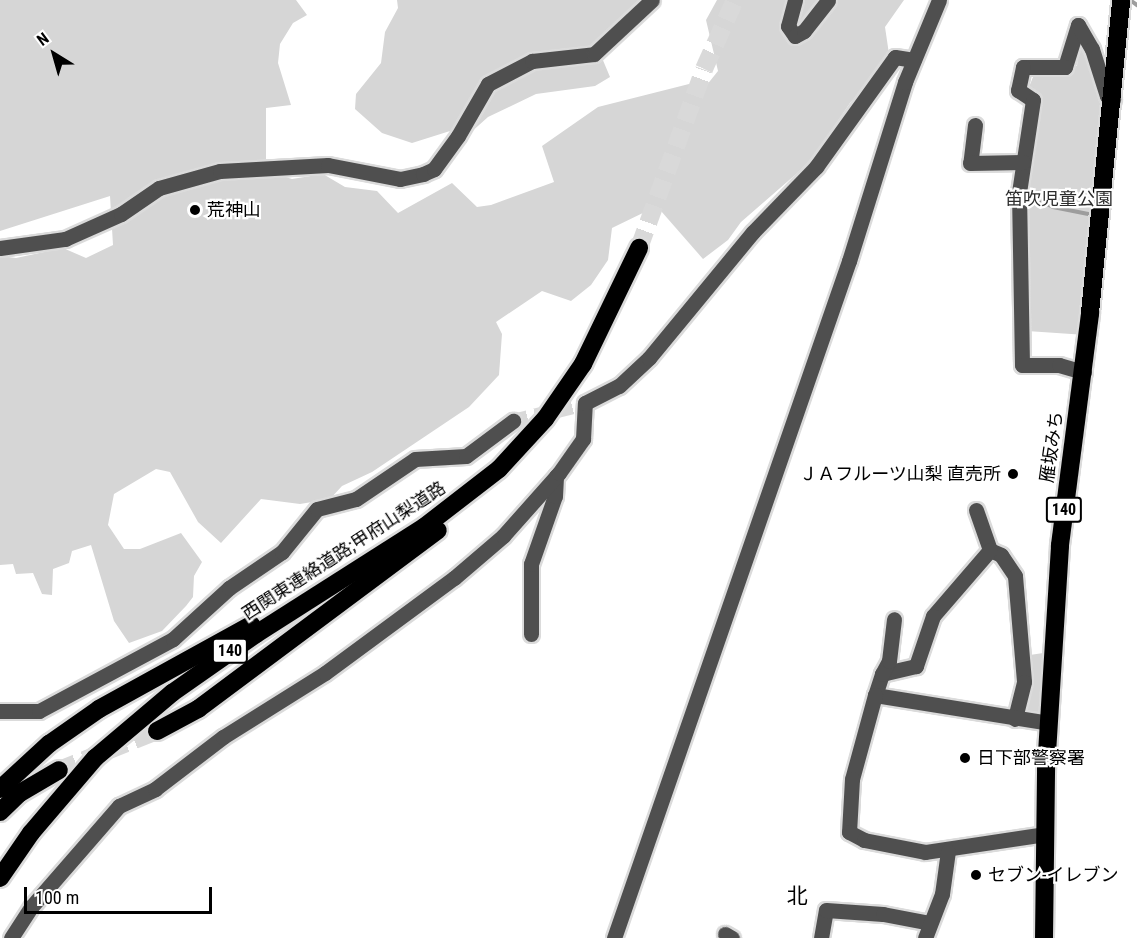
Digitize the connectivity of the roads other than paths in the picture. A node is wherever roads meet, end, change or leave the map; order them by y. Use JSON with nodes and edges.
{"nodes":[{"id":1,"x":652,"y":0,"type":"edge"},
{"id":2,"x":795,"y":0,"type":"edge"},
{"id":3,"x":828,"y":0,"type":"edge"},
{"id":4,"x":939,"y":0,"type":"edge"},
{"id":5,"x":1121,"y":0,"type":"edge"},
{"id":6,"x":914,"y":60,"type":"junction"},
{"id":7,"x":1113,"y":91,"type":"junction"},
{"id":8,"x":975,"y":125,"type":"dead end"},
{"id":9,"x":1023,"y":162,"type":"junction"},
{"id":10,"x":0,"y":248,"type":"edge"},
{"id":11,"x":639,"y":248,"type":"tunnel mouth"},
{"id":12,"x":1084,"y":372,"type":"junction"},
{"id":13,"x":513,"y":421,"type":"tunnel mouth"},
{"id":14,"x":499,"y":470,"type":"junction"},
{"id":15,"x":556,"y":476,"type":"junction"},
{"id":16,"x":455,"y":505,"type":"junction"},
{"id":17,"x":976,"y":510,"type":"dead end"},
{"id":18,"x":990,"y":550,"type":"junction"},
{"id":19,"x":894,"y":620,"type":"dead end"},
{"id":20,"x":531,"y":634,"type":"dead end"},
{"id":21,"x":882,"y":674,"type":"junction"},
{"id":22,"x":874,"y":695,"type":"junction"},
{"id":23,"x":0,"y":711,"type":"edge"},
{"id":24,"x":1015,"y":719,"type":"junction"},
{"id":25,"x":1049,"y":723,"type":"junction"},
{"id":26,"x":157,"y":731,"type":"tunnel mouth"},
{"id":27,"x":59,"y":770,"type":"tunnel mouth"},
{"id":28,"x":0,"y":789,"type":"edge"},
{"id":29,"x":0,"y":812,"type":"edge"},
{"id":30,"x":1045,"y":834,"type":"junction"},
{"id":31,"x":948,"y":851,"type":"junction"},
{"id":32,"x":0,"y":878,"type":"edge"},
{"id":33,"x":930,"y":923,"type":"junction"},
{"id":34,"x":11,"y":938,"type":"edge"},
{"id":35,"x":614,"y":938,"type":"edge"},
{"id":36,"x":821,"y":938,"type":"edge"},
{"id":37,"x":925,"y":938,"type":"edge"},
{"id":38,"x":1044,"y":938,"type":"edge"}],
"edges":[{"from":1,"to":10,"type":"street"},
{"from":2,"to":3,"type":"street"},
{"from":4,"to":6,"type":"street"},
{"from":5,"to":7,"type":"highway","name":"雁坂みち","number":"140"},
{"from":6,"to":15,"type":"street"},
{"from":6,"to":35,"type":"street"},
{"from":7,"to":9,"type":"street"},
{"from":7,"to":12,"type":"highway","name":"雁坂みち","number":"140"},
{"from":8,"to":9,"type":"street"},
{"from":9,"to":12,"type":"street"},
{"from":11,"to":14,"type":"highway","name":"西関東連絡道路;甲府山梨道路","number":"140"},
{"from":12,"to":25,"type":"highway","name":"雁坂みち","number":"140"},
{"from":13,"to":23,"type":"street"},
{"from":14,"to":16,"type":"highway","name":"西関東連絡道路;甲府山梨道路","number":"140"},
{"from":14,"to":26,"type":"highway"},
{"from":15,"to":20,"type":"street"},
{"from":15,"to":34,"type":"street"},
{"from":16,"to":28,"type":"highway"},
{"from":16,"to":32,"type":"highway","name":"西関東連絡道路;甲府山梨道路","number":"140"},
{"from":17,"to":18,"type":"street"},
{"from":18,"to":21,"type":"street"},
{"from":18,"to":24,"type":"street"},
{"from":19,"to":21,"type":"street"},
{"from":21,"to":22,"type":"street"},
{"from":22,"to":24,"type":"street"},
{"from":22,"to":31,"type":"street"},
{"from":24,"to":25,"type":"street"},
{"from":25,"to":30,"type":"highway","name":"雁坂みち","number":"140"},
{"from":27,"to":29,"type":"highway"},
{"from":30,"to":31,"type":"street"},
{"from":30,"to":38,"type":"highway","name":"雁坂みち","number":"140"},
{"from":31,"to":33,"type":"street"},
{"from":33,"to":36,"type":"street"},
{"from":33,"to":37,"type":"street"}]}
